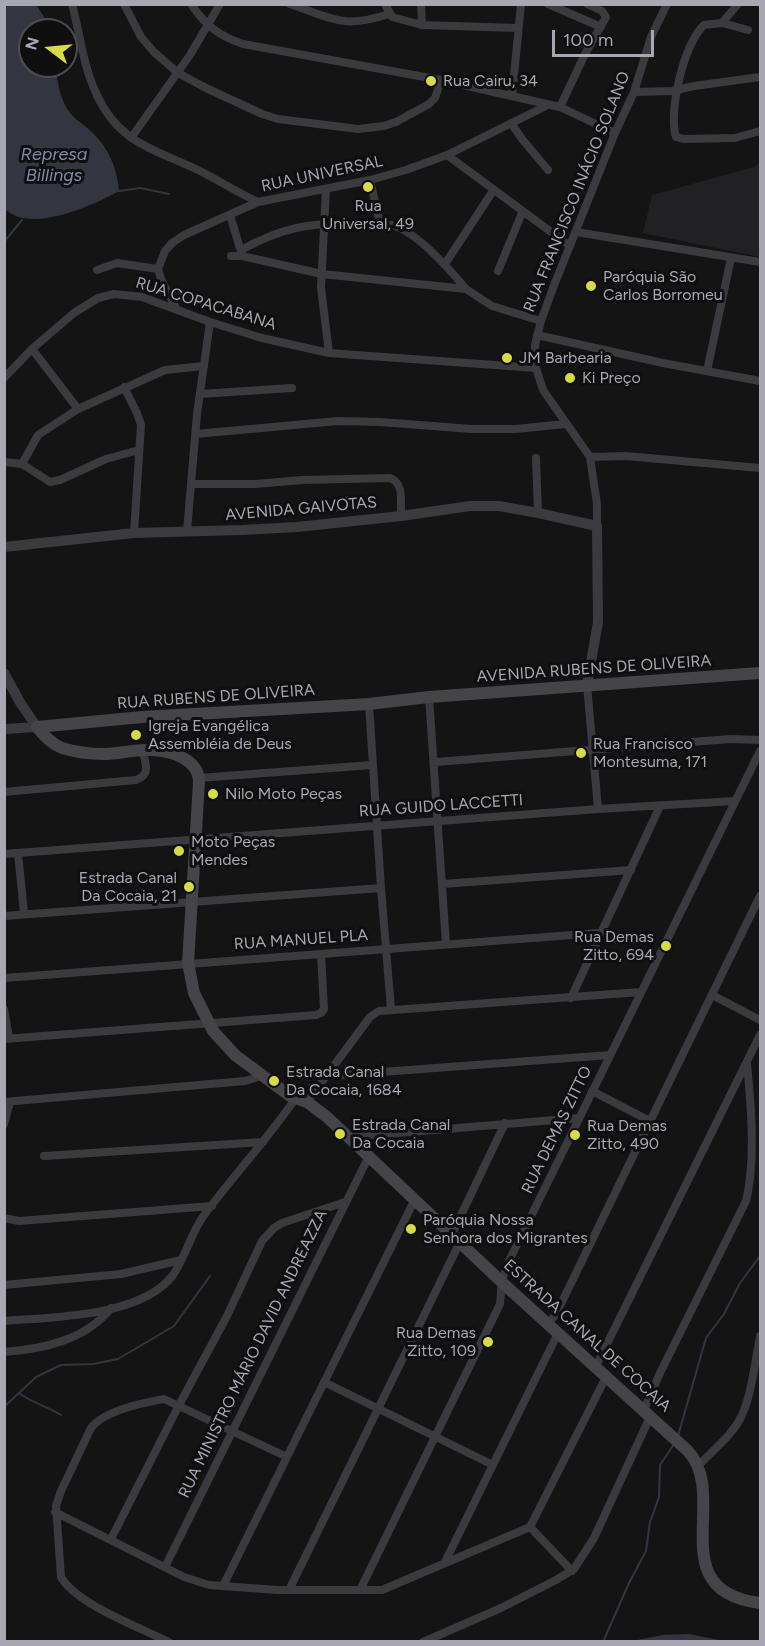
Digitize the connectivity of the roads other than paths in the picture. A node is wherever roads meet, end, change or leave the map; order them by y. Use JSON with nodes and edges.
{"nodes":[{"id":1,"x":72,"y":4,"type":"edge"},
{"id":2,"x":124,"y":4,"type":"edge"},
{"id":3,"x":191,"y":4,"type":"edge"},
{"id":4,"x":220,"y":4,"type":"edge"},
{"id":5,"x":290,"y":4,"type":"edge"},
{"id":6,"x":385,"y":4,"type":"edge"},
{"id":7,"x":421,"y":4,"type":"edge"},
{"id":8,"x":521,"y":4,"type":"edge"},
{"id":9,"x":548,"y":4,"type":"edge"},
{"id":10,"x":588,"y":4,"type":"edge"},
{"id":11,"x":667,"y":4,"type":"edge"},
{"id":12,"x":738,"y":4,"type":"edge"},
{"id":13,"x":389,"y":14,"type":"junction"},
{"id":14,"x":722,"y":23,"type":"junction"},
{"id":15,"x":207,"y":25,"type":"junction"},
{"id":16,"x":422,"y":25,"type":"junction"},
{"id":17,"x":601,"y":27,"type":"junction"},
{"id":18,"x":519,"y":28,"type":"junction"},
{"id":19,"x":748,"y":30,"type":"dead end"},
{"id":20,"x":178,"y":73,"type":"junction"},
{"id":21,"x":760,"y":77,"type":"edge"},
{"id":22,"x":441,"y":80,"type":"junction"},
{"id":23,"x":677,"y":90,"type":"junction"},
{"id":24,"x":634,"y":92,"type":"junction"},
{"id":25,"x":513,"y":96,"type":"junction"},
{"id":26,"x":546,"y":106,"type":"junction"},
{"id":27,"x":560,"y":108,"type":"junction"},
{"id":28,"x":511,"y":123,"type":"junction"},
{"id":29,"x":760,"y":130,"type":"edge"},
{"id":30,"x":615,"y":133,"type":"junction"},
{"id":31,"x":131,"y":138,"type":"junction"},
{"id":32,"x":447,"y":155,"type":"junction"},
{"id":33,"x":548,"y":170,"type":"dead end"},
{"id":34,"x":370,"y":180,"type":"junction"},
{"id":35,"x":326,"y":189,"type":"junction"},
{"id":36,"x":493,"y":191,"type":"junction"},
{"id":37,"x":258,"y":202,"type":"junction"},
{"id":38,"x":522,"y":213,"type":"junction"},
{"id":39,"x":230,"y":215,"type":"junction"},
{"id":40,"x":324,"y":223,"type":"junction"},
{"id":41,"x":380,"y":223,"type":"junction"},
{"id":42,"x":576,"y":232,"type":"junction"},
{"id":43,"x":570,"y":246,"type":"junction"},
{"id":44,"x":241,"y":253,"type":"junction"},
{"id":45,"x":231,"y":256,"type":"dead end"},
{"id":46,"x":731,"y":258,"type":"junction"},
{"id":47,"x":760,"y":262,"type":"edge"},
{"id":48,"x":445,"y":264,"type":"junction"},
{"id":49,"x":158,"y":269,"type":"junction"},
{"id":50,"x":97,"y":270,"type":"dead end"},
{"id":51,"x":498,"y":271,"type":"dead end"},
{"id":52,"x":322,"y":274,"type":"junction"},
{"id":53,"x":466,"y":290,"type":"junction"},
{"id":54,"x":176,"y":308,"type":"junction"},
{"id":55,"x":541,"y":321,"type":"junction"},
{"id":56,"x":210,"y":322,"type":"junction"},
{"id":57,"x":537,"y":335,"type":"junction"},
{"id":58,"x":32,"y":349,"type":"junction"},
{"id":59,"x":329,"y":353,"type":"junction"},
{"id":60,"x":204,"y":366,"type":"junction"},
{"id":61,"x":536,"y":368,"type":"junction"},
{"id":62,"x":707,"y":371,"type":"junction"},
{"id":63,"x":5,"y":378,"type":"edge"},
{"id":64,"x":760,"y":381,"type":"edge"},
{"id":65,"x":124,"y":387,"type":"junction"},
{"id":66,"x":292,"y":388,"type":"dead end"},
{"id":67,"x":200,"y":394,"type":"junction"},
{"id":68,"x":78,"y":409,"type":"junction"},
{"id":69,"x":565,"y":424,"type":"junction"},
{"id":70,"x":196,"y":434,"type":"junction"},
{"id":71,"x":139,"y":450,"type":"junction"},
{"id":72,"x":590,"y":457,"type":"junction"},
{"id":73,"x":536,"y":458,"type":"dead end"},
{"id":74,"x":4,"y":462,"type":"edge"},
{"id":75,"x":22,"y":464,"type":"junction"},
{"id":76,"x":760,"y":468,"type":"edge"},
{"id":77,"x":191,"y":484,"type":"junction"},
{"id":78,"x":538,"y":513,"type":"junction"},
{"id":79,"x":401,"y":516,"type":"junction"},
{"id":80,"x":597,"y":526,"type":"junction"},
{"id":81,"x":187,"y":531,"type":"junction"},
{"id":82,"x":134,"y":533,"type":"junction"},
{"id":83,"x":4,"y":547,"type":"edge"},
{"id":84,"x":4,"y":673,"type":"edge"},
{"id":85,"x":760,"y":673,"type":"edge"},
{"id":86,"x":587,"y":685,"type":"junction"},
{"id":87,"x":429,"y":697,"type":"junction"},
{"id":88,"x":369,"y":704,"type":"junction"},
{"id":89,"x":38,"y":727,"type":"junction"},
{"id":90,"x":4,"y":729,"type":"edge"},
{"id":91,"x":760,"y":740,"type":"edge"},
{"id":92,"x":594,"y":749,"type":"junction"},
{"id":93,"x":142,"y":750,"type":"junction"},
{"id":94,"x":760,"y":751,"type":"edge"},
{"id":95,"x":435,"y":762,"type":"junction"},
{"id":96,"x":372,"y":765,"type":"junction"},
{"id":97,"x":199,"y":778,"type":"junction"},
{"id":98,"x":4,"y":792,"type":"edge"},
{"id":99,"x":735,"y":801,"type":"junction"},
{"id":100,"x":660,"y":806,"type":"junction"},
{"id":101,"x":598,"y":809,"type":"junction"},
{"id":102,"x":439,"y":822,"type":"junction"},
{"id":103,"x":378,"y":826,"type":"junction"},
{"id":104,"x":196,"y":840,"type":"junction"},
{"id":105,"x":18,"y":853,"type":"junction"},
{"id":106,"x":4,"y":854,"type":"edge"},
{"id":107,"x":631,"y":870,"type":"junction"},
{"id":108,"x":442,"y":884,"type":"junction"},
{"id":109,"x":381,"y":888,"type":"junction"},
{"id":110,"x":760,"y":897,"type":"edge"},
{"id":111,"x":192,"y":902,"type":"junction"},
{"id":112,"x":24,"y":913,"type":"junction"},
{"id":113,"x":4,"y":916,"type":"edge"},
{"id":114,"x":599,"y":933,"type":"junction"},
{"id":115,"x":446,"y":944,"type":"junction"},
{"id":116,"x":387,"y":949,"type":"junction"},
{"id":117,"x":321,"y":954,"type":"junction"},
{"id":118,"x":188,"y":963,"type":"junction"},
{"id":119,"x":4,"y":978,"type":"edge"},
{"id":120,"x":641,"y":992,"type":"junction"},
{"id":121,"x":712,"y":995,"type":"junction"},
{"id":122,"x":571,"y":998,"type":"junction"},
{"id":123,"x":4,"y":1009,"type":"edge"},
{"id":124,"x":391,"y":1009,"type":"junction"},
{"id":125,"x":760,"y":1020,"type":"edge"},
{"id":126,"x":209,"y":1023,"type":"junction"},
{"id":127,"x":760,"y":1035,"type":"edge"},
{"id":128,"x":7,"y":1039,"type":"edge"},
{"id":129,"x":610,"y":1055,"type":"junction"},
{"id":130,"x":747,"y":1064,"type":"junction"},
{"id":131,"x":328,"y":1076,"type":"junction"},
{"id":132,"x":262,"y":1077,"type":"junction"},
{"id":133,"x":592,"y":1091,"type":"junction"},
{"id":134,"x":301,"y":1101,"type":"junction"},
{"id":135,"x":7,"y":1102,"type":"edge"},
{"id":136,"x":579,"y":1118,"type":"junction"},
{"id":137,"x":650,"y":1121,"type":"junction"},
{"id":138,"x":505,"y":1123,"type":"junction"},
{"id":139,"x":4,"y":1124,"type":"edge"},
{"id":140,"x":349,"y":1137,"type":"junction"},
{"id":141,"x":263,"y":1142,"type":"junction"},
{"id":142,"x":44,"y":1156,"type":"dead end"},
{"id":143,"x":369,"y":1156,"type":"junction"},
{"id":144,"x":415,"y":1199,"type":"junction"},
{"id":145,"x":345,"y":1202,"type":"junction"},
{"id":146,"x":212,"y":1206,"type":"junction"},
{"id":147,"x":4,"y":1218,"type":"edge"},
{"id":148,"x":456,"y":1238,"type":"junction"},
{"id":149,"x":181,"y":1260,"type":"junction"},
{"id":150,"x":502,"y":1281,"type":"junction"},
{"id":151,"x":4,"y":1285,"type":"edge"},
{"id":152,"x":111,"y":1308,"type":"junction"},
{"id":153,"x":4,"y":1321,"type":"edge"},
{"id":154,"x":548,"y":1324,"type":"junction"},
{"id":155,"x":558,"y":1333,"type":"junction"},
{"id":156,"x":760,"y":1336,"type":"edge"},
{"id":157,"x":4,"y":1352,"type":"edge"},
{"id":158,"x":595,"y":1368,"type":"junction"},
{"id":159,"x":606,"y":1377,"type":"junction"},
{"id":160,"x":324,"y":1382,"type":"junction"},
{"id":161,"x":179,"y":1405,"type":"junction"},
{"id":162,"x":377,"y":1409,"type":"junction"},
{"id":163,"x":647,"y":1414,"type":"junction"},
{"id":164,"x":232,"y":1431,"type":"junction"},
{"id":165,"x":435,"y":1437,"type":"junction"},
{"id":166,"x":287,"y":1457,"type":"junction"},
{"id":167,"x":493,"y":1465,"type":"junction"},
{"id":168,"x":698,"y":1466,"type":"junction"},
{"id":169,"x":55,"y":1512,"type":"junction"},
{"id":170,"x":530,"y":1527,"type":"junction"},
{"id":171,"x":111,"y":1539,"type":"junction"},
{"id":172,"x":445,"y":1562,"type":"junction"},
{"id":173,"x":165,"y":1567,"type":"junction"},
{"id":174,"x":572,"y":1571,"type":"junction"},
{"id":175,"x":223,"y":1586,"type":"junction"},
{"id":176,"x":289,"y":1590,"type":"junction"},
{"id":177,"x":360,"y":1590,"type":"junction"},
{"id":178,"x":760,"y":1603,"type":"edge"},
{"id":179,"x":170,"y":1641,"type":"edge"},
{"id":180,"x":423,"y":1641,"type":"edge"}],
"edges":[{"from":1,"to":31,"type":"street"},
{"from":2,"to":20,"type":"street"},
{"from":3,"to":15,"type":"street"},
{"from":4,"to":15,"type":"street"},
{"from":5,"to":13,"type":"street"},
{"from":6,"to":13,"type":"street"},
{"from":7,"to":16,"type":"street"},
{"from":8,"to":18,"type":"street"},
{"from":9,"to":17,"type":"street"},
{"from":10,"to":17,"type":"street"},
{"from":11,"to":24,"type":"street","name":"RUA FRANCISCO INÁCIO SOLANO"},
{"from":12,"to":14,"type":"street"},
{"from":13,"to":16,"type":"street"},
{"from":14,"to":19,"type":"street"},
{"from":14,"to":23,"type":"street"},
{"from":15,"to":20,"type":"street"},
{"from":15,"to":22,"type":"street"},
{"from":16,"to":18,"type":"street"},
{"from":17,"to":27,"type":"street"},
{"from":18,"to":25,"type":"street"},
{"from":20,"to":22,"type":"street"},
{"from":20,"to":31,"type":"street"},
{"from":21,"to":23,"type":"street"},
{"from":22,"to":25,"type":"street"},
{"from":23,"to":24,"type":"street"},
{"from":23,"to":29,"type":"street"},
{"from":24,"to":30,"type":"street","name":"RUA FRANCISCO INÁCIO SOLANO"},
{"from":25,"to":26,"type":"street"},
{"from":26,"to":27,"type":"street"},
{"from":26,"to":28,"type":"street","name":"RUA UNIVERSAL"},
{"from":27,"to":30,"type":"street"},
{"from":28,"to":32,"type":"street","name":"RUA UNIVERSAL"},
{"from":28,"to":33,"type":"street"},
{"from":30,"to":42,"type":"street","name":"RUA FRANCISCO INÁCIO SOLANO"},
{"from":31,"to":37,"type":"street"},
{"from":32,"to":34,"type":"street","name":"RUA UNIVERSAL"},
{"from":32,"to":36,"type":"street"},
{"from":34,"to":35,"type":"street","name":"RUA UNIVERSAL"},
{"from":34,"to":41,"type":"street"},
{"from":35,"to":37,"type":"street","name":"RUA UNIVERSAL"},
{"from":35,"to":40,"type":"street"},
{"from":36,"to":38,"type":"street"},
{"from":36,"to":48,"type":"street"},
{"from":37,"to":39,"type":"street","name":"RUA UNIVERSAL"},
{"from":38,"to":43,"type":"street"},
{"from":38,"to":51,"type":"street"},
{"from":39,"to":44,"type":"street"},
{"from":39,"to":49,"type":"street","name":"RUA UNIVERSAL"},
{"from":40,"to":41,"type":"street"},
{"from":40,"to":44,"type":"street"},
{"from":40,"to":52,"type":"street"},
{"from":41,"to":48,"type":"street"},
{"from":42,"to":43,"type":"street","name":"RUA FRANCISCO INÁCIO SOLANO"},
{"from":42,"to":46,"type":"street"},
{"from":43,"to":55,"type":"street","name":"RUA FRANCISCO INÁCIO SOLANO"},
{"from":44,"to":45,"type":"street"},
{"from":44,"to":52,"type":"street"},
{"from":46,"to":47,"type":"street"},
{"from":46,"to":62,"type":"street"},
{"from":48,"to":53,"type":"street"},
{"from":49,"to":50,"type":"street"},
{"from":49,"to":54,"type":"street"},
{"from":52,"to":53,"type":"street"},
{"from":52,"to":59,"type":"street"},
{"from":53,"to":55,"type":"street"},
{"from":54,"to":56,"type":"street","name":"RUA COPACABANA"},
{"from":54,"to":58,"type":"street","name":"RUA COPACABANA"},
{"from":55,"to":57,"type":"street","name":"RUA FRANCISCO INÁCIO SOLANO"},
{"from":56,"to":59,"type":"street","name":"RUA COPACABANA"},
{"from":56,"to":60,"type":"street"},
{"from":57,"to":61,"type":"street","name":"RUA FRANCISCO INÁCIO SOLANO"},
{"from":57,"to":62,"type":"street"},
{"from":58,"to":63,"type":"street","name":"RUA COPACABANA"},
{"from":58,"to":68,"type":"street"},
{"from":59,"to":61,"type":"street","name":"RUA COPACABANA"},
{"from":60,"to":65,"type":"street"},
{"from":60,"to":67,"type":"street"},
{"from":61,"to":69,"type":"street","name":"RUA FRANCISCO INÁCIO SOLANO"},
{"from":62,"to":64,"type":"street"},
{"from":65,"to":68,"type":"street"},
{"from":65,"to":71,"type":"street"},
{"from":66,"to":67,"type":"street"},
{"from":67,"to":70,"type":"street"},
{"from":68,"to":75,"type":"street"},
{"from":69,"to":70,"type":"street"},
{"from":69,"to":72,"type":"street","name":"RUA FRANCISCO INÁCIO SOLANO"},
{"from":70,"to":77,"type":"street"},
{"from":71,"to":75,"type":"street"},
{"from":71,"to":82,"type":"street"},
{"from":72,"to":76,"type":"street"},
{"from":72,"to":80,"type":"street","name":"RUA FRANCISCO INÁCIO SOLANO"},
{"from":73,"to":78,"type":"street"},
{"from":74,"to":75,"type":"street"},
{"from":77,"to":79,"type":"street"},
{"from":77,"to":81,"type":"street"},
{"from":78,"to":79,"type":"street","name":"AVENIDA GAIVOTAS"},
{"from":78,"to":80,"type":"street","name":"AVENIDA GAIVOTAS"},
{"from":79,"to":81,"type":"street","name":"AVENIDA GAIVOTAS"},
{"from":80,"to":86,"type":"street","name":"RUA FRANCISCO INÁCIO SOLANO"},
{"from":81,"to":82,"type":"street","name":"AVENIDA GAIVOTAS"},
{"from":82,"to":83,"type":"street","name":"AVENIDA GAIVOTAS"},
{"from":84,"to":89,"type":"street"},
{"from":85,"to":86,"type":"main road","name":"AVENIDA RUBENS DE OLIVEIRA"},
{"from":86,"to":87,"type":"main road","name":"AVENIDA RUBENS DE OLIVEIRA"},
{"from":86,"to":92,"type":"street","name":"RUA FRANCISCO INÁCIO SOLANO"},
{"from":87,"to":88,"type":"main road","name":"RUA RUBENS DE OLIVEIRA"},
{"from":87,"to":95,"type":"street"},
{"from":88,"to":89,"type":"main road","name":"RUA RUBENS DE OLIVEIRA"},
{"from":88,"to":96,"type":"street"},
{"from":89,"to":90,"type":"street","name":"RUA RUBENS DE OLIVEIRA"},
{"from":89,"to":93,"type":"main road"},
{"from":91,"to":92,"type":"street"},
{"from":92,"to":95,"type":"street"},
{"from":92,"to":101,"type":"street","name":"RUA FRANCISCO INÁCIO SOLANO"},
{"from":93,"to":97,"type":"main road"},
{"from":93,"to":98,"type":"street"},
{"from":94,"to":99,"type":"street","name":"RUA DEMAS ZITTO"},
{"from":95,"to":102,"type":"street"},
{"from":96,"to":97,"type":"street"},
{"from":96,"to":103,"type":"street"},
{"from":97,"to":104,"type":"main road","name":"ESTRADA CANAL DE COCAIA"},
{"from":99,"to":100,"type":"street","name":"RUA GUIDO LACCETTI"},
{"from":99,"to":120,"type":"street","name":"RUA DEMAS ZITTO"},
{"from":100,"to":101,"type":"street","name":"RUA GUIDO LACCETTI"},
{"from":100,"to":107,"type":"street"},
{"from":101,"to":102,"type":"street","name":"RUA GUIDO LACCETTI"},
{"from":102,"to":103,"type":"street","name":"RUA GUIDO LACCETTI"},
{"from":102,"to":108,"type":"street"},
{"from":103,"to":104,"type":"street","name":"RUA GUIDO LACCETTI"},
{"from":103,"to":109,"type":"street"},
{"from":104,"to":105,"type":"street","name":"RUA GUIDO LACCETTI"},
{"from":104,"to":111,"type":"main road","name":"ESTRADA CANAL DE COCAIA"},
{"from":105,"to":106,"type":"street","name":"RUA GUIDO LACCETTI"},
{"from":105,"to":112,"type":"street"},
{"from":107,"to":108,"type":"street"},
{"from":107,"to":114,"type":"street"},
{"from":108,"to":115,"type":"street"},
{"from":109,"to":111,"type":"street"},
{"from":109,"to":116,"type":"street"},
{"from":110,"to":121,"type":"street"},
{"from":111,"to":112,"type":"street"},
{"from":111,"to":118,"type":"main road","name":"ESTRADA CANAL DE COCAIA"},
{"from":112,"to":113,"type":"street"},
{"from":114,"to":115,"type":"street","name":"RUA MANUEL PLA"},
{"from":114,"to":122,"type":"street"},
{"from":115,"to":116,"type":"street","name":"RUA MANUEL PLA"},
{"from":116,"to":117,"type":"street","name":"RUA MANUEL PLA"},
{"from":116,"to":124,"type":"street"},
{"from":117,"to":118,"type":"street","name":"RUA MANUEL PLA"},
{"from":117,"to":126,"type":"street"},
{"from":118,"to":119,"type":"street","name":"RUA MANUEL PLA"},
{"from":118,"to":126,"type":"main road","name":"ESTRADA CANAL DE COCAIA"},
{"from":120,"to":122,"type":"street"},
{"from":120,"to":129,"type":"street","name":"RUA DEMAS ZITTO"},
{"from":121,"to":125,"type":"street"},
{"from":121,"to":137,"type":"street"},
{"from":122,"to":124,"type":"street"},
{"from":123,"to":128,"type":"street"},
{"from":124,"to":131,"type":"street"},
{"from":126,"to":128,"type":"street"},
{"from":126,"to":132,"type":"main road","name":"ESTRADA CANAL DE COCAIA"},
{"from":127,"to":130,"type":"street"},
{"from":129,"to":131,"type":"street"},
{"from":129,"to":133,"type":"street","name":"RUA DEMAS ZITTO"},
{"from":130,"to":158,"type":"street"},
{"from":130,"to":163,"type":"street"},
{"from":131,"to":134,"type":"street"},
{"from":132,"to":134,"type":"main road","name":"ESTRADA CANAL DE COCAIA"},
{"from":132,"to":135,"type":"street"},
{"from":133,"to":136,"type":"street","name":"RUA DEMAS ZITTO"},
{"from":133,"to":137,"type":"street"},
{"from":134,"to":140,"type":"main road","name":"ESTRADA CANAL DE COCAIA"},
{"from":134,"to":141,"type":"street"},
{"from":135,"to":139,"type":"street"},
{"from":136,"to":138,"type":"street"},
{"from":136,"to":150,"type":"street","name":"RUA DEMAS ZITTO"},
{"from":137,"to":154,"type":"street"},
{"from":138,"to":140,"type":"street"},
{"from":138,"to":148,"type":"street"},
{"from":140,"to":143,"type":"main road","name":"ESTRADA CANAL DE COCAIA"},
{"from":141,"to":142,"type":"street"},
{"from":141,"to":146,"type":"street"},
{"from":143,"to":144,"type":"main road","name":"ESTRADA CANAL DE COCAIA"},
{"from":143,"to":145,"type":"street","name":"RUA MINISTRO MÁRIO DAVID ANDREAZZA"},
{"from":144,"to":148,"type":"main road","name":"ESTRADA CANAL DE COCAIA"},
{"from":144,"to":160,"type":"street"},
{"from":145,"to":161,"type":"street"},
{"from":145,"to":164,"type":"street","name":"RUA MINISTRO MÁRIO DAVID ANDREAZZA"},
{"from":146,"to":147,"type":"street"},
{"from":146,"to":149,"type":"street"},
{"from":148,"to":150,"type":"main road","name":"ESTRADA CANAL DE COCAIA"},
{"from":148,"to":162,"type":"street"},
{"from":149,"to":151,"type":"street"},
{"from":149,"to":152,"type":"street"},
{"from":150,"to":154,"type":"main road","name":"ESTRADA CANAL DE COCAIA"},
{"from":150,"to":165,"type":"street","name":"RUA DEMAS ZITTO"},
{"from":152,"to":153,"type":"street"},
{"from":152,"to":157,"type":"street"},
{"from":154,"to":155,"type":"main road","name":"ESTRADA CANAL DE COCAIA"},
{"from":155,"to":158,"type":"main road","name":"ESTRADA CANAL DE COCAIA"},
{"from":155,"to":167,"type":"street"},
{"from":156,"to":168,"type":"street"},
{"from":158,"to":159,"type":"main road","name":"ESTRADA CANAL DE COCAIA"},
{"from":159,"to":163,"type":"main road","name":"ESTRADA CANAL DE COCAIA"},
{"from":159,"to":170,"type":"street"},
{"from":160,"to":162,"type":"street"},
{"from":160,"to":166,"type":"street"},
{"from":161,"to":164,"type":"street"},
{"from":161,"to":169,"type":"street"},
{"from":161,"to":171,"type":"street"},
{"from":162,"to":165,"type":"street"},
{"from":162,"to":176,"type":"street"},
{"from":163,"to":168,"type":"main road","name":"ESTRADA CANAL DE COCAIA"},
{"from":163,"to":174,"type":"street"},
{"from":164,"to":166,"type":"street"},
{"from":164,"to":173,"type":"street","name":"RUA MINISTRO MÁRIO DAVID ANDREAZZA"},
{"from":165,"to":167,"type":"street"},
{"from":165,"to":177,"type":"street","name":"RUA DEMAS ZITTO"},
{"from":166,"to":175,"type":"street"},
{"from":167,"to":172,"type":"street"},
{"from":168,"to":178,"type":"main road","name":"ESTRADA CANAL DE COCAIA"},
{"from":169,"to":171,"type":"street"},
{"from":169,"to":179,"type":"street"},
{"from":170,"to":172,"type":"street"},
{"from":170,"to":174,"type":"street"},
{"from":171,"to":173,"type":"street"},
{"from":172,"to":177,"type":"street"},
{"from":173,"to":175,"type":"street"},
{"from":174,"to":180,"type":"street"},
{"from":175,"to":176,"type":"street"},
{"from":176,"to":177,"type":"street"}]}
